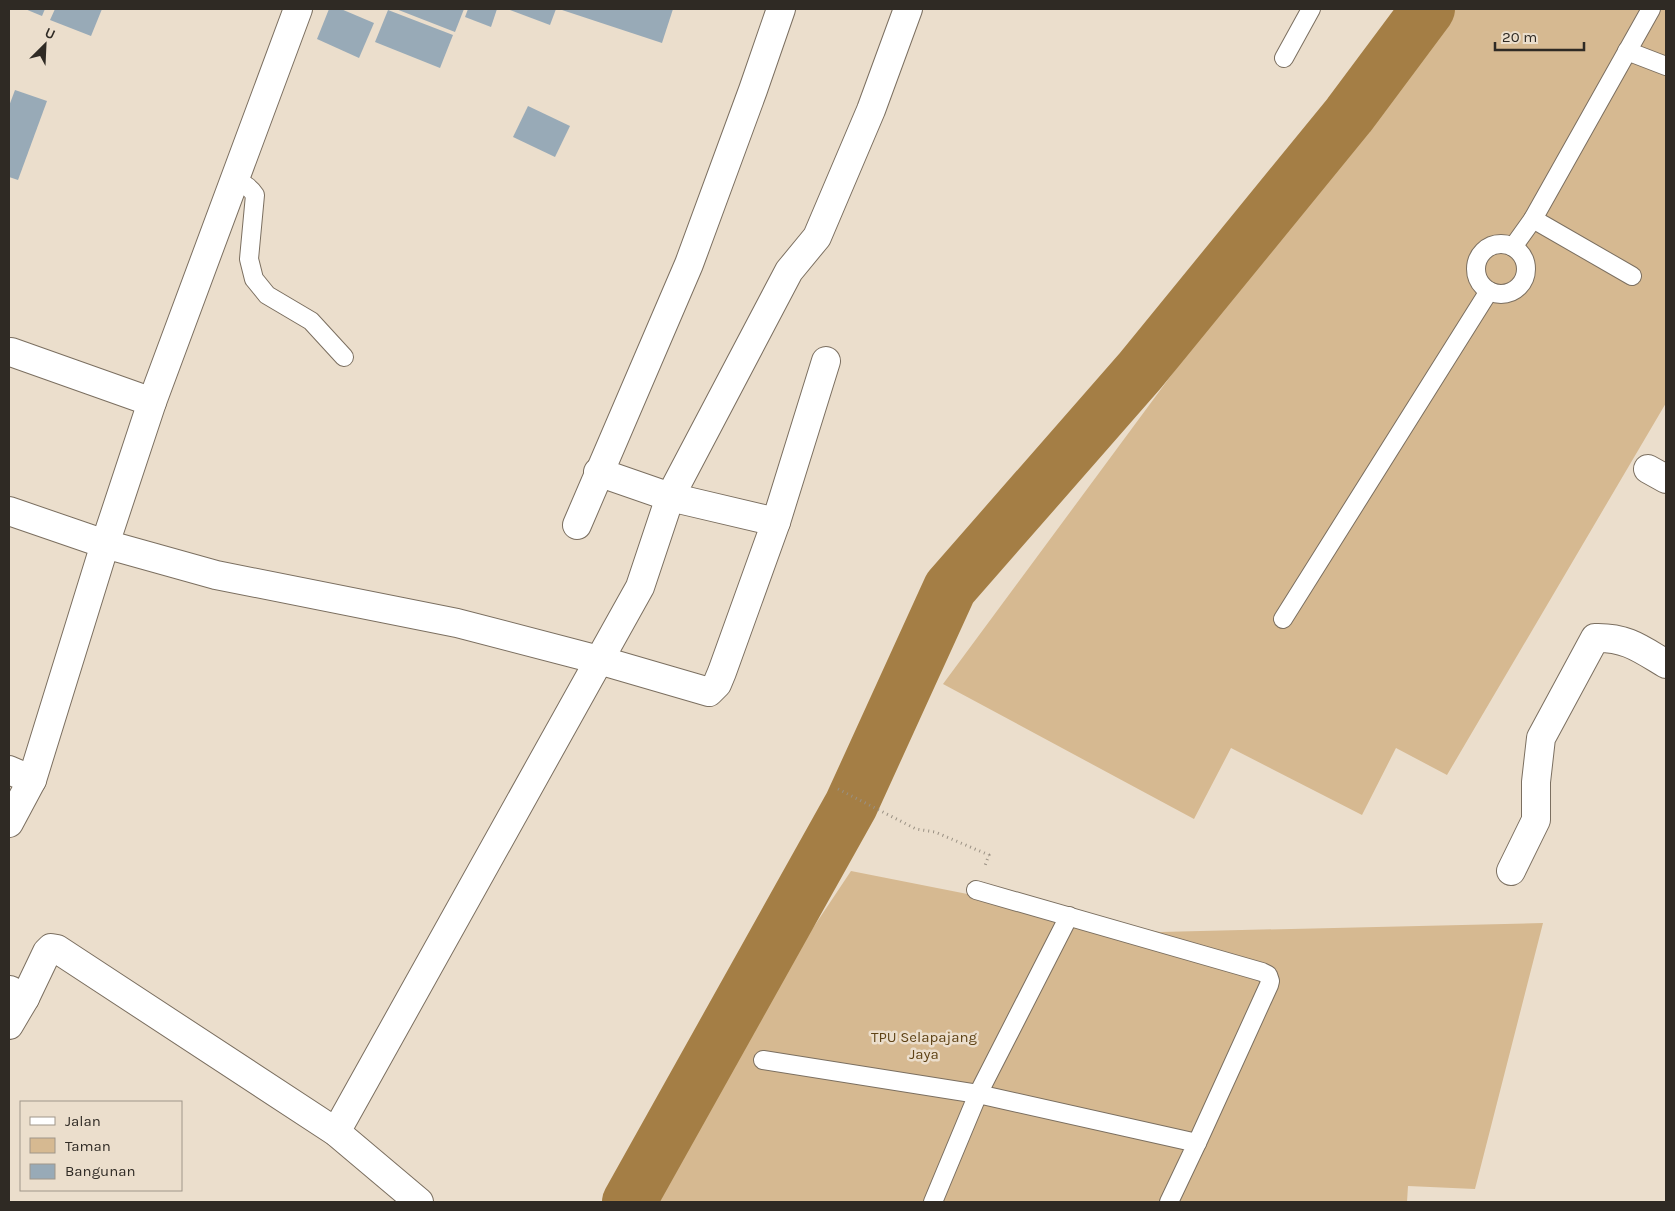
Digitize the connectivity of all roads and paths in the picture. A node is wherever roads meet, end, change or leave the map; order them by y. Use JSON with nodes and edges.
{"nodes":[{"id":1,"x":298,"y":9,"type":"edge"},
{"id":2,"x":781,"y":9,"type":"edge"},
{"id":3,"x":908,"y":9,"type":"edge"},
{"id":4,"x":1311,"y":9,"type":"edge"},
{"id":5,"x":1651,"y":9,"type":"edge"},
{"id":6,"x":1627,"y":51,"type":"junction"},
{"id":7,"x":1284,"y":58,"type":"dead end"},
{"id":8,"x":1666,"y":66,"type":"edge"},
{"id":9,"x":234,"y":181,"type":"junction"},
{"id":10,"x":1532,"y":219,"type":"junction"},
{"id":11,"x":1513,"y":247,"type":"junction"},
{"id":12,"x":1632,"y":276,"type":"dead end"},
{"id":13,"x":1489,"y":291,"type":"junction"},
{"id":14,"x":11,"y":352,"type":"dead end"},
{"id":15,"x":344,"y":357,"type":"dead end"},
{"id":16,"x":826,"y":361,"type":"dead end"},
{"id":17,"x":152,"y":402,"type":"junction"},
{"id":18,"x":598,"y":472,"type":"junction"},
{"id":19,"x":670,"y":497,"type":"junction"},
{"id":20,"x":9,"y":511,"type":"edge"},
{"id":21,"x":776,"y":522,"type":"junction"},
{"id":22,"x":577,"y":524,"type":"dead end"},
{"id":23,"x":105,"y":544,"type":"junction"},
{"id":24,"x":1283,"y":619,"type":"dead end"},
{"id":25,"x":600,"y":660,"type":"junction"},
{"id":26,"x":1666,"y":664,"type":"edge"},
{"id":27,"x":20,"y":775,"type":"edge"},
{"id":28,"x":838,"y":789,"type":"dead end"},
{"id":29,"x":9,"y":823,"type":"edge"},
{"id":30,"x":989,"y":855,"type":"dead end"},
{"id":31,"x":1511,"y":871,"type":"dead end"},
{"id":32,"x":976,"y":890,"type":"dead end"},
{"id":33,"x":1069,"y":916,"type":"junction"},
{"id":34,"x":17,"y":994,"type":"edge"},
{"id":35,"x":9,"y":1025,"type":"edge"},
{"id":36,"x":763,"y":1060,"type":"dead end"},
{"id":37,"x":978,"y":1094,"type":"junction"},
{"id":38,"x":336,"y":1132,"type":"junction"},
{"id":39,"x":1196,"y":1143,"type":"junction"},
{"id":40,"x":419,"y":1202,"type":"edge"},
{"id":41,"x":933,"y":1202,"type":"edge"},
{"id":42,"x":1169,"y":1202,"type":"edge"}],
"edges":[{"from":1,"to":9,"type":"street"},
{"from":2,"to":18,"type":"street"},
{"from":3,"to":19,"type":"street"},
{"from":4,"to":7,"type":"lane"},
{"from":5,"to":6,"type":"lane"},
{"from":6,"to":8,"type":"lane"},
{"from":6,"to":10,"type":"lane"},
{"from":9,"to":15,"type":"lane"},
{"from":9,"to":17,"type":"street"},
{"from":10,"to":11,"type":"lane"},
{"from":10,"to":12,"type":"lane"},
{"from":11,"to":13,"type":"lane"},
{"from":11,"to":13,"type":"lane"},
{"from":13,"to":24,"type":"lane"},
{"from":14,"to":17,"type":"street"},
{"from":16,"to":21,"type":"street"},
{"from":17,"to":23,"type":"street"},
{"from":18,"to":19,"type":"street"},
{"from":18,"to":22,"type":"street"},
{"from":19,"to":21,"type":"street"},
{"from":19,"to":25,"type":"street"},
{"from":20,"to":23,"type":"street"},
{"from":21,"to":25,"type":"street"},
{"from":23,"to":25,"type":"street"},
{"from":23,"to":27,"type":"street"},
{"from":25,"to":38,"type":"street"},
{"from":26,"to":31,"type":"street"},
{"from":27,"to":29,"type":"street"},
{"from":28,"to":30,"type":"path"},
{"from":32,"to":33,"type":"lane"},
{"from":33,"to":37,"type":"lane"},
{"from":33,"to":39,"type":"lane"},
{"from":34,"to":35,"type":"street"},
{"from":34,"to":38,"type":"street"},
{"from":36,"to":37,"type":"lane"},
{"from":37,"to":39,"type":"lane"},
{"from":37,"to":41,"type":"lane"},
{"from":38,"to":40,"type":"street"},
{"from":39,"to":42,"type":"lane"}]}
